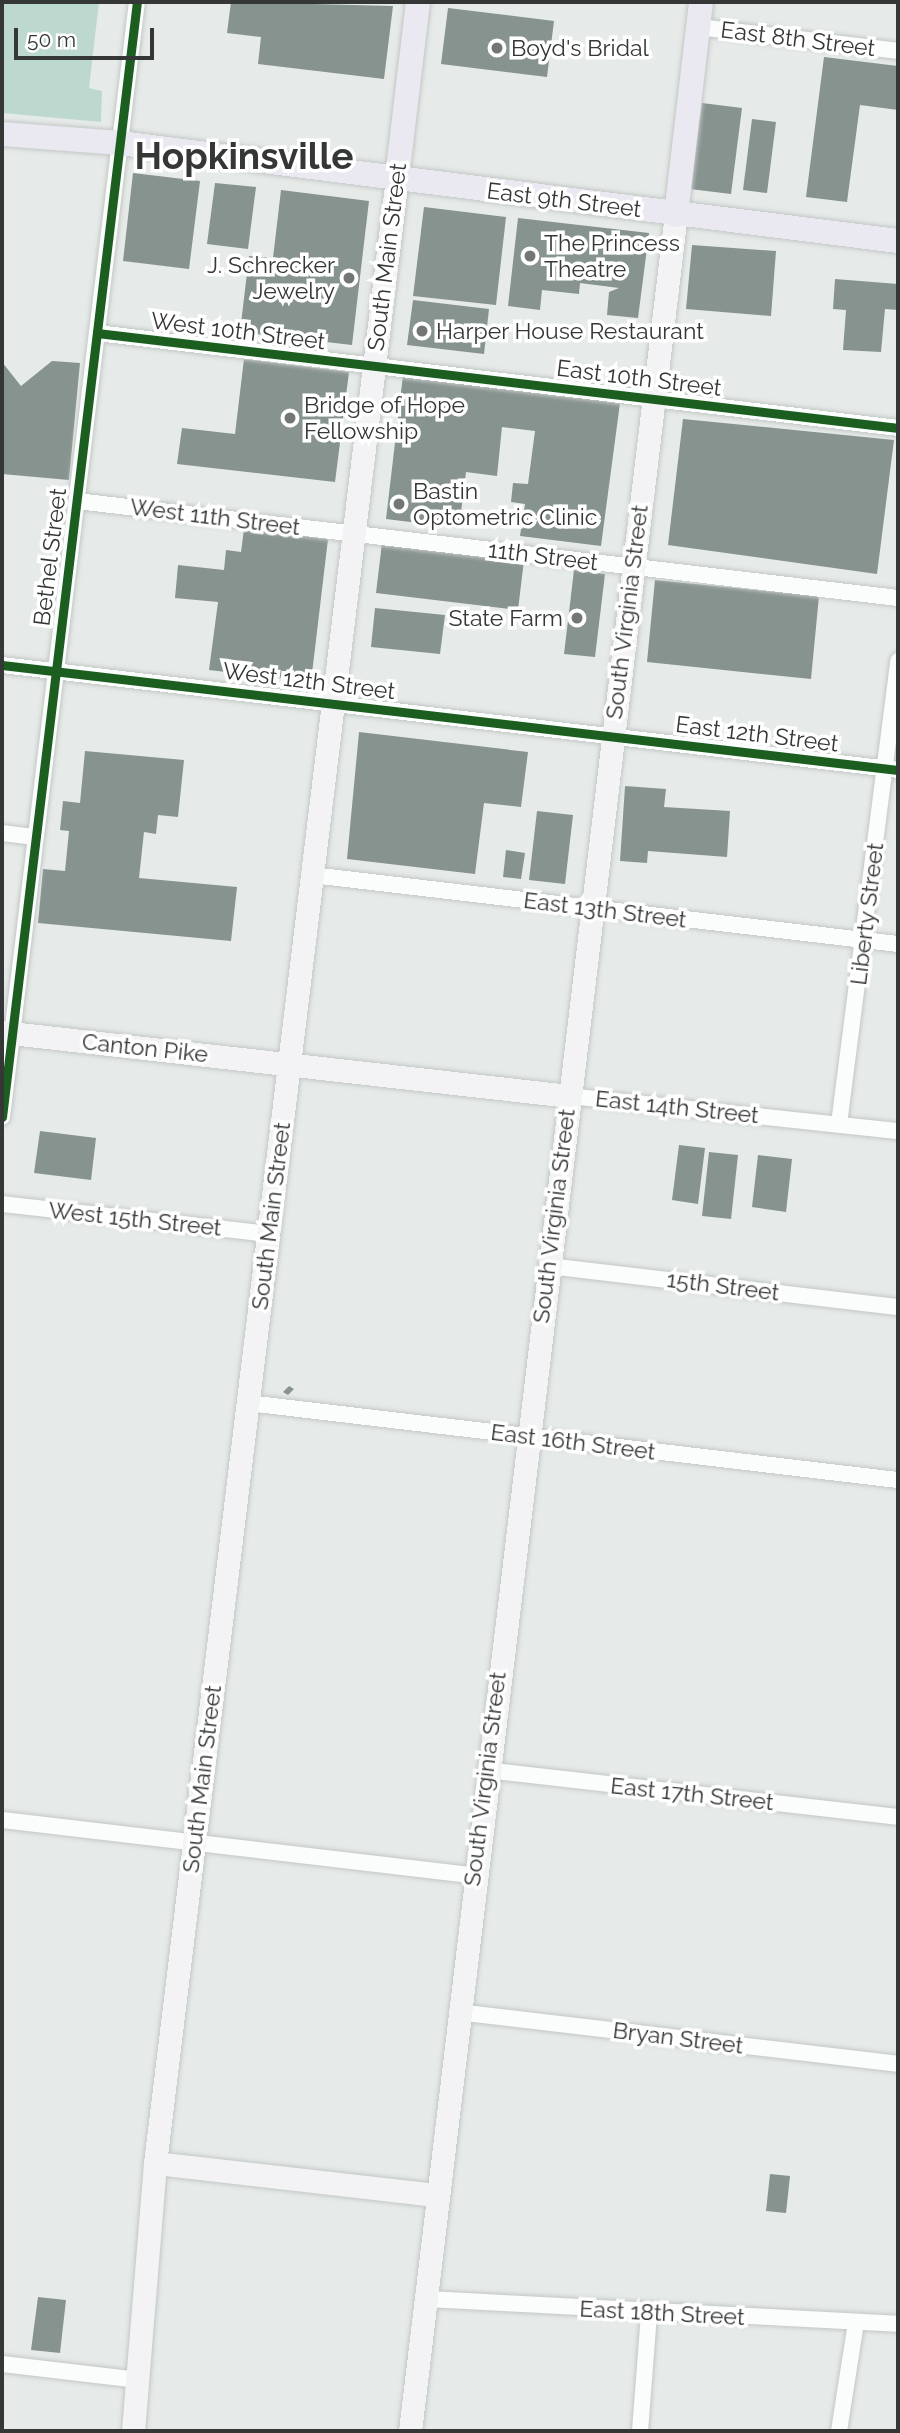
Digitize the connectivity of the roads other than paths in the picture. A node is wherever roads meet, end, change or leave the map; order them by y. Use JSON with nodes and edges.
{"nodes":[{"id":1,"x":137,"y":2,"type":"edge"},
{"id":2,"x":418,"y":2,"type":"edge"},
{"id":3,"x":701,"y":2,"type":"edge"},
{"id":4,"x":698,"y":27,"type":"junction"},
{"id":5,"x":898,"y":51,"type":"edge"},
{"id":6,"x":2,"y":134,"type":"edge"},
{"id":7,"x":120,"y":143,"type":"junction"},
{"id":8,"x":397,"y":178,"type":"junction"},
{"id":9,"x":676,"y":215,"type":"junction"},
{"id":10,"x":898,"y":241,"type":"edge"},
{"id":11,"x":97,"y":333,"type":"junction"},
{"id":12,"x":374,"y":366,"type":"junction"},
{"id":13,"x":653,"y":399,"type":"junction"},
{"id":14,"x":898,"y":428,"type":"edge"},
{"id":15,"x":76,"y":501,"type":"junction"},
{"id":16,"x":354,"y":534,"type":"junction"},
{"id":17,"x":633,"y":566,"type":"junction"},
{"id":18,"x":898,"y":598,"type":"edge"},
{"id":19,"x":898,"y":661,"type":"edge"},
{"id":20,"x":2,"y":665,"type":"edge"},
{"id":21,"x":56,"y":671,"type":"junction"},
{"id":22,"x":333,"y":704,"type":"junction"},
{"id":23,"x":612,"y":736,"type":"junction"},
{"id":24,"x":892,"y":769,"type":"edge"},
{"id":25,"x":2,"y":833,"type":"edge"},
{"id":26,"x":36,"y":837,"type":"junction"},
{"id":27,"x":312,"y":875,"type":"junction"},
{"id":28,"x":591,"y":908,"type":"junction"},
{"id":29,"x":864,"y":940,"type":"junction"},
{"id":30,"x":898,"y":944,"type":"edge"},
{"id":31,"x":7,"y":1033,"type":"edge"},
{"id":32,"x":289,"y":1063,"type":"junction"},
{"id":33,"x":569,"y":1096,"type":"junction"},
{"id":34,"x":2,"y":1117,"type":"edge"},
{"id":35,"x":839,"y":1124,"type":"junction"},
{"id":36,"x":898,"y":1131,"type":"edge"},
{"id":37,"x":2,"y":1204,"type":"edge"},
{"id":38,"x":268,"y":1234,"type":"junction"},
{"id":39,"x":548,"y":1266,"type":"junction"},
{"id":40,"x":898,"y":1307,"type":"edge"},
{"id":41,"x":248,"y":1404,"type":"junction"},
{"id":42,"x":527,"y":1436,"type":"junction"},
{"id":43,"x":898,"y":1480,"type":"edge"},
{"id":44,"x":486,"y":1770,"type":"junction"},
{"id":45,"x":898,"y":1817,"type":"edge"},
{"id":46,"x":2,"y":1820,"type":"edge"},
{"id":47,"x":194,"y":1842,"type":"junction"},
{"id":48,"x":473,"y":1875,"type":"junction"},
{"id":49,"x":457,"y":2012,"type":"junction"},
{"id":50,"x":898,"y":2064,"type":"edge"},
{"id":51,"x":155,"y":2163,"type":"junction"},
{"id":52,"x":435,"y":2195,"type":"junction"},
{"id":53,"x":426,"y":2299,"type":"junction"},
{"id":54,"x":649,"y":2313,"type":"junction"},
{"id":55,"x":856,"y":2322,"type":"junction"},
{"id":56,"x":898,"y":2324,"type":"edge"},
{"id":57,"x":2,"y":2364,"type":"edge"},
{"id":58,"x":139,"y":2380,"type":"junction"},
{"id":59,"x":133,"y":2431,"type":"edge"},
{"id":60,"x":410,"y":2431,"type":"edge"},
{"id":61,"x":640,"y":2431,"type":"edge"},
{"id":62,"x":839,"y":2431,"type":"edge"}],
"edges":[{"from":1,"to":7,"type":"street","name":"Bethel Street"},
{"from":2,"to":8,"type":"main road","name":"South Main Street"},
{"from":3,"to":4,"type":"main road","name":"South Virginia Street"},
{"from":4,"to":5,"type":"street","name":"East 8th Street"},
{"from":4,"to":9,"type":"main road","name":"South Virginia Street"},
{"from":6,"to":7,"type":"main road","name":"East 9th Street"},
{"from":7,"to":8,"type":"main road","name":"East 9th Street"},
{"from":7,"to":11,"type":"street","name":"Bethel Street"},
{"from":8,"to":9,"type":"main road","name":"East 9th Street"},
{"from":8,"to":12,"type":"main road","name":"South Main Street"},
{"from":9,"to":10,"type":"main road","name":"East 9th Street"},
{"from":9,"to":13,"type":"main road","name":"South Virginia Street"},
{"from":11,"to":12,"type":"street","name":"West 10th Street"},
{"from":11,"to":15,"type":"street","name":"Bethel Street"},
{"from":12,"to":13,"type":"street","name":"East 10th Street"},
{"from":12,"to":16,"type":"main road","name":"South Main Street"},
{"from":13,"to":14,"type":"street","name":"East 10th Street"},
{"from":13,"to":17,"type":"main road","name":"South Virginia Street"},
{"from":15,"to":16,"type":"street","name":"West 11th Street"},
{"from":15,"to":21,"type":"street","name":"Bethel Street"},
{"from":16,"to":17,"type":"street","name":"11th Street"},
{"from":16,"to":22,"type":"main road","name":"South Main Street"},
{"from":17,"to":18,"type":"street","name":"11th Street"},
{"from":17,"to":23,"type":"main road","name":"South Virginia Street"},
{"from":19,"to":24,"type":"street","name":"Liberty Street"},
{"from":20,"to":21,"type":"street","name":"West 12th Street"},
{"from":21,"to":22,"type":"street","name":"West 12th Street"},
{"from":21,"to":26,"type":"street","name":"Bethel Street"},
{"from":22,"to":23,"type":"street","name":"West 12th Street"},
{"from":22,"to":27,"type":"main road","name":"South Main Street"},
{"from":23,"to":24,"type":"street","name":"East 12th Street"},
{"from":23,"to":28,"type":"main road","name":"South Virginia Street"},
{"from":24,"to":29,"type":"street","name":"Liberty Street"},
{"from":25,"to":26,"type":"street"},
{"from":26,"to":31,"type":"street","name":"Bethel Street"},
{"from":27,"to":28,"type":"street","name":"East 13th Street"},
{"from":27,"to":32,"type":"main road","name":"South Main Street"},
{"from":28,"to":29,"type":"street","name":"East 13th Street"},
{"from":28,"to":33,"type":"main road","name":"South Virginia Street"},
{"from":29,"to":30,"type":"street","name":"East 13th Street"},
{"from":29,"to":35,"type":"street","name":"Liberty Street"},
{"from":31,"to":32,"type":"main road","name":"Canton Pike"},
{"from":31,"to":34,"type":"street","name":"Bethel Street"},
{"from":32,"to":33,"type":"main road","name":"East 14th Street"},
{"from":32,"to":38,"type":"main road","name":"South Main Street"},
{"from":33,"to":35,"type":"street","name":"East 14th Street"},
{"from":33,"to":39,"type":"main road","name":"South Virginia Street"},
{"from":35,"to":36,"type":"street","name":"East 14th Street"},
{"from":37,"to":38,"type":"street","name":"West 15th Street"},
{"from":38,"to":41,"type":"main road","name":"South Main Street"},
{"from":39,"to":40,"type":"street","name":"15th Street"},
{"from":39,"to":42,"type":"main road","name":"South Virginia Street"},
{"from":41,"to":42,"type":"street","name":"East 16th Street"},
{"from":41,"to":47,"type":"main road","name":"South Main Street"},
{"from":42,"to":43,"type":"street","name":"East 16th Street"},
{"from":42,"to":44,"type":"main road","name":"South Virginia Street"},
{"from":44,"to":45,"type":"street","name":"East 17th Street"},
{"from":44,"to":48,"type":"main road","name":"South Virginia Street"},
{"from":46,"to":47,"type":"street"},
{"from":47,"to":48,"type":"street"},
{"from":47,"to":51,"type":"main road","name":"South Main Street"},
{"from":48,"to":49,"type":"main road","name":"South Virginia Street"},
{"from":49,"to":50,"type":"street","name":"Bryan Street"},
{"from":49,"to":52,"type":"main road","name":"South Virginia Street"},
{"from":51,"to":52,"type":"main road"},
{"from":51,"to":58,"type":"main road","name":"South Main Street"},
{"from":52,"to":53,"type":"main road","name":"South Virginia Street"},
{"from":53,"to":54,"type":"street","name":"East 18th Street"},
{"from":53,"to":60,"type":"main road","name":"South Virginia Street"},
{"from":54,"to":55,"type":"street","name":"East 18th Street"},
{"from":54,"to":61,"type":"street"},
{"from":55,"to":56,"type":"street","name":"East 18th Street"},
{"from":55,"to":62,"type":"street"},
{"from":57,"to":58,"type":"street"},
{"from":58,"to":59,"type":"main road","name":"South Main Street"}]}
